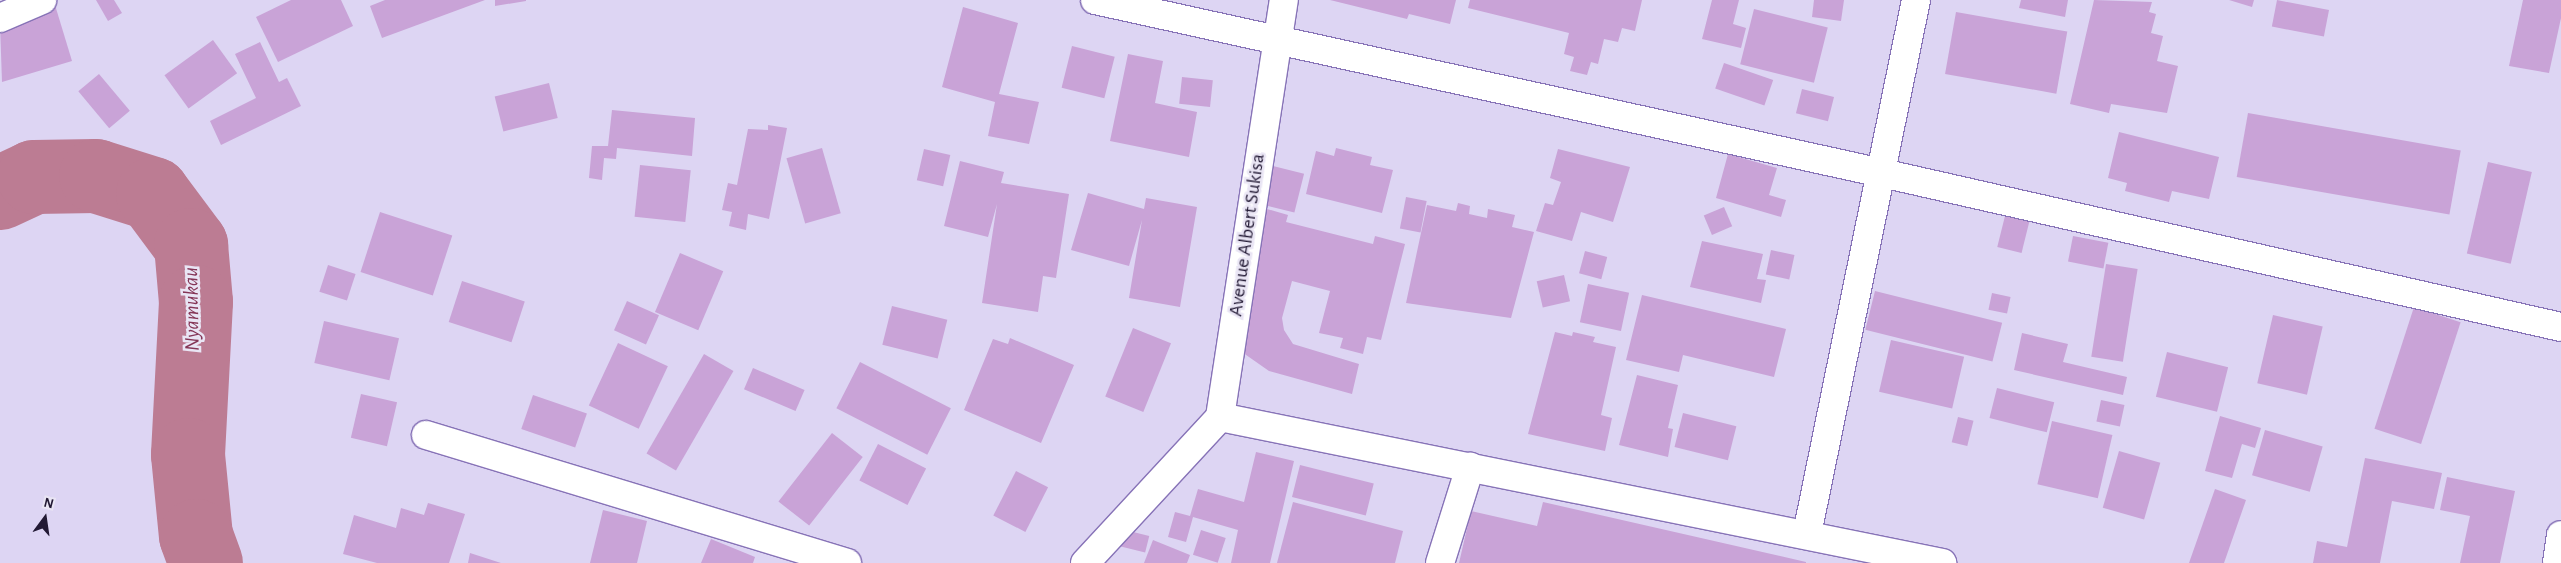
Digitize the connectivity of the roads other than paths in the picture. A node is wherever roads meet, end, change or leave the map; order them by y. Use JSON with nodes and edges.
{"nodes":[{"id":1,"x":42,"y":0,"type":"edge"},
{"id":2,"x":1096,"y":0,"type":"edge"},
{"id":3,"x":1284,"y":0,"type":"edge"},
{"id":4,"x":1916,"y":0,"type":"edge"},
{"id":5,"x":0,"y":18,"type":"edge"},
{"id":6,"x":1276,"y":40,"type":"junction"},
{"id":7,"x":1882,"y":173,"type":"junction"},
{"id":8,"x":2561,"y":328,"type":"edge"},
{"id":9,"x":1220,"y":417,"type":"junction"},
{"id":10,"x":426,"y":435,"type":"dead end"},
{"id":11,"x":1470,"y":468,"type":"junction"},
{"id":12,"x":1807,"y":534,"type":"junction"},
{"id":13,"x":2561,"y":536,"type":"edge"},
{"id":14,"x":846,"y":563,"type":"edge"},
{"id":15,"x":1085,"y":563,"type":"edge"},
{"id":16,"x":1440,"y":563,"type":"edge"},
{"id":17,"x":1942,"y":563,"type":"edge"},
{"id":18,"x":2557,"y":563,"type":"edge"}],
"edges":[{"from":1,"to":5,"type":"street"},
{"from":2,"to":6,"type":"street"},
{"from":3,"to":6,"type":"street","name":"Avenue Albert Sukisa"},
{"from":4,"to":7,"type":"street"},
{"from":6,"to":7,"type":"street"},
{"from":6,"to":9,"type":"street","name":"Avenue Albert Sukisa"},
{"from":7,"to":8,"type":"street"},
{"from":7,"to":12,"type":"street"},
{"from":9,"to":11,"type":"street"},
{"from":9,"to":15,"type":"street"},
{"from":10,"to":14,"type":"street"},
{"from":11,"to":12,"type":"street"},
{"from":11,"to":16,"type":"street"},
{"from":12,"to":17,"type":"street"},
{"from":13,"to":18,"type":"street"}]}
